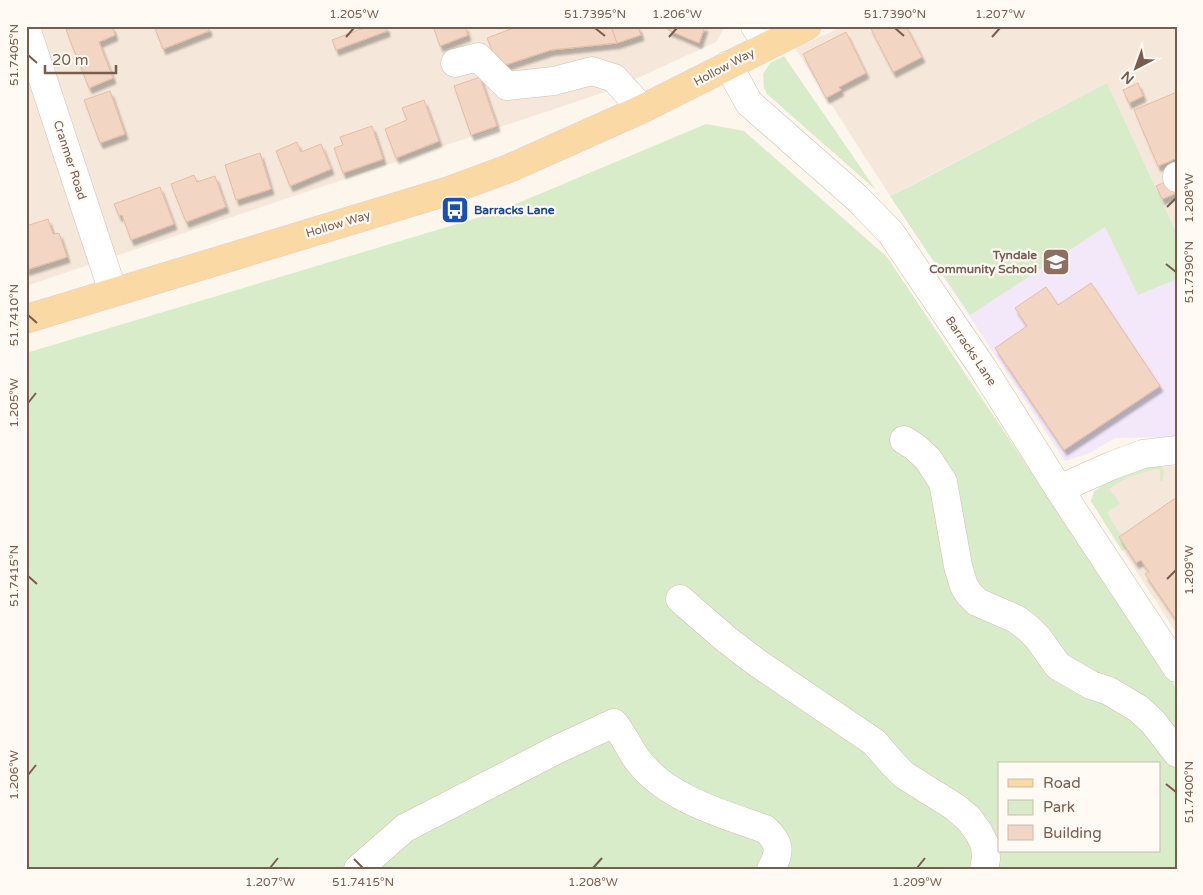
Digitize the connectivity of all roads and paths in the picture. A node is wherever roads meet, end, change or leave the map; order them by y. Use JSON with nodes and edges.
{"nodes":[{"id":1,"x":807,"y":26,"type":"edge"},
{"id":2,"x":26,"y":28,"type":"edge"},
{"id":3,"x":761,"y":36,"type":"edge"},
{"id":4,"x":456,"y":63,"type":"dead end"},
{"id":5,"x":728,"y":65,"type":"junction"},
{"id":6,"x":642,"y":109,"type":"junction"},
{"id":7,"x":113,"y":292,"type":"junction"},
{"id":8,"x":26,"y":319,"type":"edge"},
{"id":9,"x":904,"y":440,"type":"dead end"},
{"id":10,"x":1177,"y":450,"type":"edge"},
{"id":11,"x":1059,"y":489,"type":"junction"},
{"id":12,"x":680,"y":599,"type":"dead end"},
{"id":13,"x":1177,"y":668,"type":"edge"},
{"id":14,"x":1177,"y":753,"type":"edge"},
{"id":15,"x":358,"y":869,"type":"edge"},
{"id":16,"x":771,"y":869,"type":"edge"},
{"id":17,"x":984,"y":869,"type":"edge"}],
"edges":[{"from":1,"to":3,"type":"main road","name":"Hollow Way"},
{"from":2,"to":7,"type":"street","name":"Cranmer Road"},
{"from":3,"to":5,"type":"main road","name":"Hollow Way"},
{"from":4,"to":6,"type":"street"},
{"from":5,"to":6,"type":"main road","name":"Hollow Way"},
{"from":5,"to":11,"type":"street","name":"Barracks Lane"},
{"from":6,"to":7,"type":"main road","name":"Hollow Way"},
{"from":7,"to":8,"type":"main road","name":"Hollow Way"},
{"from":9,"to":14,"type":"street"},
{"from":10,"to":11,"type":"street"},
{"from":11,"to":13,"type":"street","name":"Barracks Lane"},
{"from":12,"to":17,"type":"street"},
{"from":15,"to":16,"type":"street"}]}
